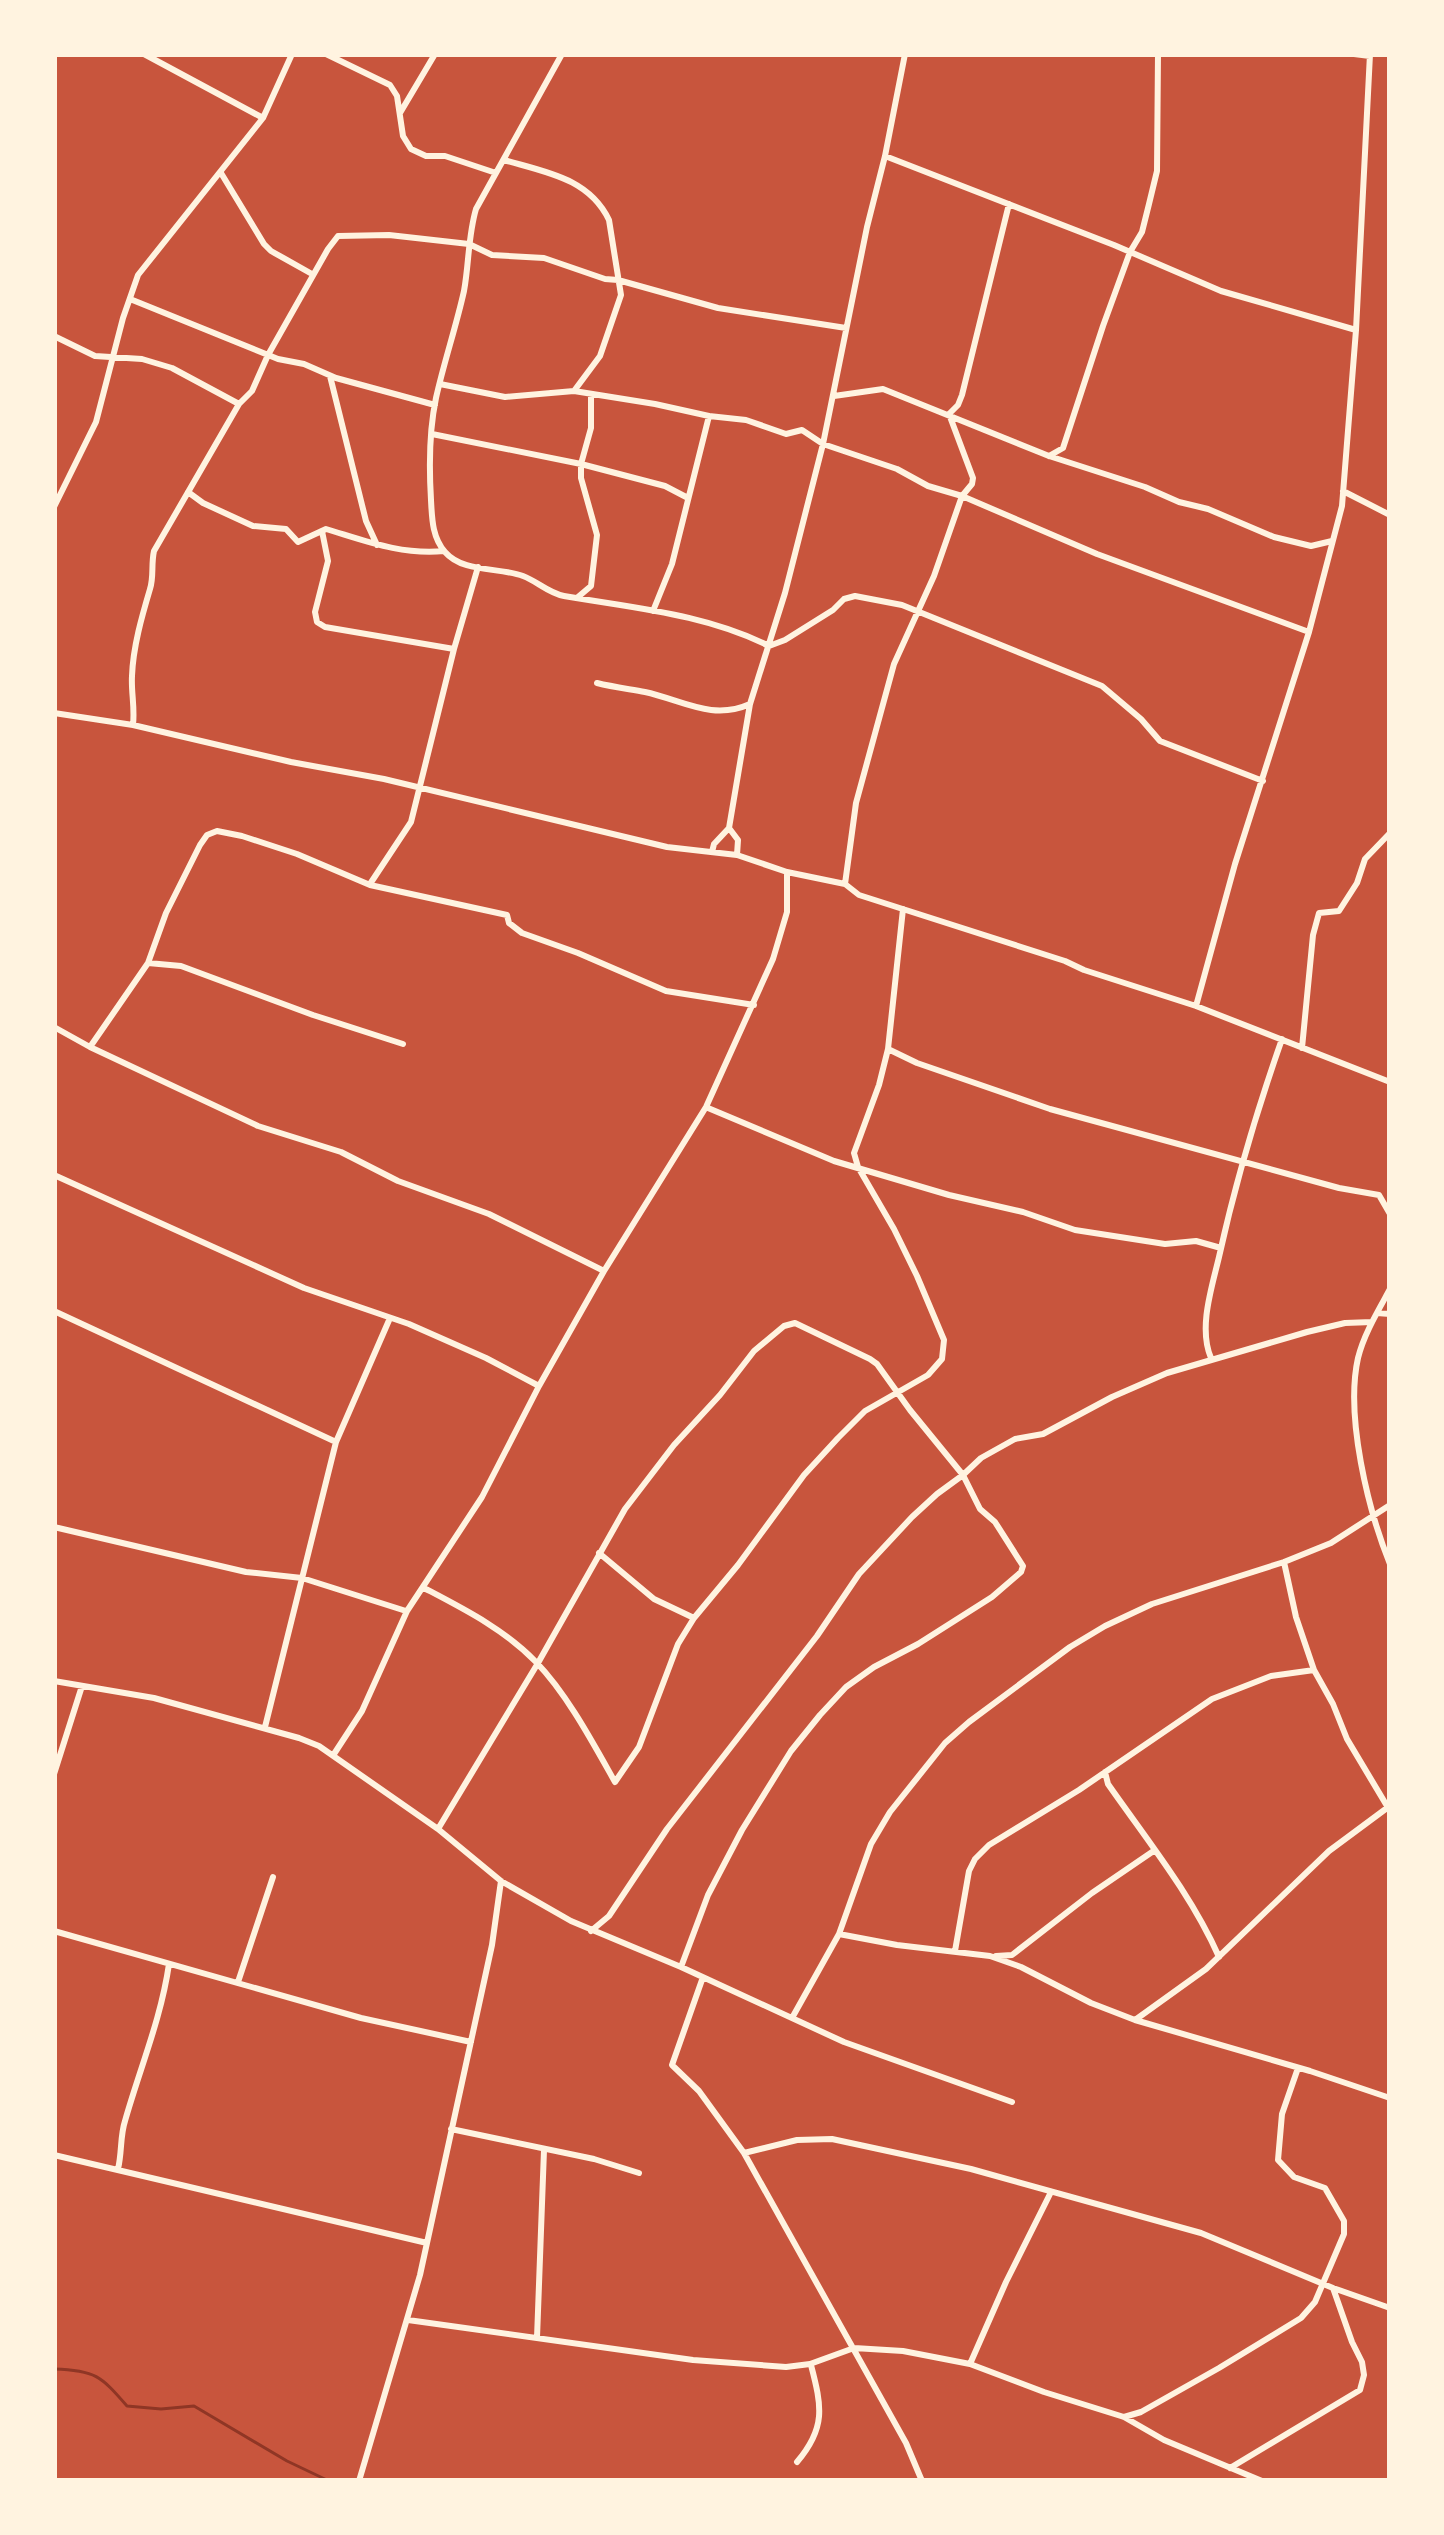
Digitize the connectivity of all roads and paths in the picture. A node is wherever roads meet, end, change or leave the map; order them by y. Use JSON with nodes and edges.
{"nodes":[{"id":1,"x":144,"y":54,"type":"edge"},
{"id":2,"x":292,"y":54,"type":"edge"},
{"id":3,"x":326,"y":54,"type":"edge"},
{"id":4,"x":435,"y":54,"type":"edge"},
{"id":5,"x":562,"y":54,"type":"edge"},
{"id":6,"x":905,"y":54,"type":"edge"},
{"id":7,"x":1158,"y":54,"type":"edge"},
{"id":8,"x":1354,"y":54,"type":"edge"},
{"id":9,"x":1370,"y":55,"type":"edge"},
{"id":10,"x":399,"y":113,"type":"junction"},
{"id":11,"x":263,"y":118,"type":"junction"},
{"id":12,"x":885,"y":156,"type":"junction"},
{"id":13,"x":504,"y":160,"type":"junction"},
{"id":14,"x":221,"y":173,"type":"junction"},
{"id":15,"x":496,"y":173,"type":"junction"},
{"id":16,"x":1010,"y":204,"type":"junction"},
{"id":17,"x":469,"y":244,"type":"junction"},
{"id":18,"x":1130,"y":252,"type":"junction"},
{"id":19,"x":313,"y":274,"type":"junction"},
{"id":20,"x":618,"y":280,"type":"junction"},
{"id":21,"x":130,"y":299,"type":"junction"},
{"id":22,"x":846,"y":328,"type":"junction"},
{"id":23,"x":1356,"y":330,"type":"junction"},
{"id":24,"x":54,"y":336,"type":"edge"},
{"id":25,"x":268,"y":355,"type":"junction"},
{"id":26,"x":112,"y":358,"type":"junction"},
{"id":27,"x":330,"y":376,"type":"junction"},
{"id":28,"x":440,"y":384,"type":"junction"},
{"id":29,"x":574,"y":391,"type":"junction"},
{"id":30,"x":591,"y":395,"type":"junction"},
{"id":31,"x":834,"y":396,"type":"junction"},
{"id":32,"x":239,"y":404,"type":"junction"},
{"id":33,"x":435,"y":405,"type":"junction"},
{"id":34,"x":949,"y":414,"type":"junction"},
{"id":35,"x":709,"y":416,"type":"junction"},
{"id":36,"x":432,"y":434,"type":"junction"},
{"id":37,"x":824,"y":445,"type":"junction"},
{"id":38,"x":1049,"y":456,"type":"junction"},
{"id":39,"x":581,"y":464,"type":"junction"},
{"id":40,"x":54,"y":475,"type":"edge"},
{"id":41,"x":67,"y":481,"type":"junction"},
{"id":42,"x":1343,"y":491,"type":"junction"},
{"id":43,"x":188,"y":492,"type":"junction"},
{"id":44,"x":962,"y":496,"type":"junction"},
{"id":45,"x":688,"y":498,"type":"junction"},
{"id":46,"x":54,"y":507,"type":"edge"},
{"id":47,"x":1390,"y":515,"type":"edge"},
{"id":48,"x":322,"y":531,"type":"junction"},
{"id":49,"x":1332,"y":541,"type":"junction"},
{"id":50,"x":377,"y":545,"type":"junction"},
{"id":51,"x":444,"y":551,"type":"junction"},
{"id":52,"x":478,"y":567,"type":"junction"},
{"id":53,"x":577,"y":598,"type":"junction"},
{"id":54,"x":653,"y":610,"type":"junction"},
{"id":55,"x":918,"y":610,"type":"junction"},
{"id":56,"x":1310,"y":632,"type":"junction"},
{"id":57,"x":769,"y":646,"type":"junction"},
{"id":58,"x":454,"y":649,"type":"junction"},
{"id":59,"x":597,"y":683,"type":"dead end"},
{"id":60,"x":750,"y":704,"type":"junction"},
{"id":61,"x":54,"y":713,"type":"edge"},
{"id":62,"x":133,"y":724,"type":"junction"},
{"id":63,"x":1263,"y":781,"type":"junction"},
{"id":64,"x":421,"y":789,"type":"junction"},
{"id":65,"x":729,"y":827,"type":"junction"},
{"id":66,"x":1390,"y":833,"type":"edge"},
{"id":67,"x":712,"y":853,"type":"junction"},
{"id":68,"x":737,"y":855,"type":"junction"},
{"id":69,"x":787,"y":872,"type":"junction"},
{"id":70,"x":845,"y":884,"type":"junction"},
{"id":71,"x":370,"y":885,"type":"junction"},
{"id":72,"x":903,"y":909,"type":"junction"},
{"id":73,"x":148,"y":963,"type":"junction"},
{"id":74,"x":754,"y":1005,"type":"junction"},
{"id":75,"x":1196,"y":1006,"type":"junction"},
{"id":76,"x":54,"y":1027,"type":"edge"},
{"id":77,"x":1282,"y":1040,"type":"junction"},
{"id":78,"x":403,"y":1044,"type":"dead end"},
{"id":79,"x":90,"y":1047,"type":"junction"},
{"id":80,"x":888,"y":1048,"type":"junction"},
{"id":81,"x":1302,"y":1048,"type":"junction"},
{"id":82,"x":1390,"y":1082,"type":"edge"},
{"id":83,"x":706,"y":1107,"type":"junction"},
{"id":84,"x":1241,"y":1160,"type":"junction"},
{"id":85,"x":858,"y":1168,"type":"junction"},
{"id":86,"x":54,"y":1175,"type":"edge"},
{"id":87,"x":1390,"y":1214,"type":"edge"},
{"id":88,"x":1221,"y":1248,"type":"junction"},
{"id":89,"x":604,"y":1271,"type":"junction"},
{"id":90,"x":1390,"y":1289,"type":"edge"},
{"id":91,"x":54,"y":1311,"type":"edge"},
{"id":92,"x":1378,"y":1313,"type":"junction"},
{"id":93,"x":1390,"y":1314,"type":"edge"},
{"id":94,"x":390,"y":1318,"type":"junction"},
{"id":95,"x":1372,"y":1322,"type":"junction"},
{"id":96,"x":1211,"y":1358,"type":"junction"},
{"id":97,"x":539,"y":1386,"type":"junction"},
{"id":98,"x":898,"y":1393,"type":"junction"},
{"id":99,"x":336,"y":1442,"type":"junction"},
{"id":100,"x":963,"y":1474,"type":"junction"},
{"id":101,"x":1390,"y":1505,"type":"edge"},
{"id":102,"x":1375,"y":1514,"type":"junction"},
{"id":103,"x":54,"y":1527,"type":"edge"},
{"id":104,"x":598,"y":1553,"type":"junction"},
{"id":105,"x":1284,"y":1562,"type":"junction"},
{"id":106,"x":1390,"y":1564,"type":"edge"},
{"id":107,"x":302,"y":1579,"type":"junction"},
{"id":108,"x":424,"y":1588,"type":"junction"},
{"id":109,"x":406,"y":1611,"type":"junction"},
{"id":110,"x":694,"y":1618,"type":"junction"},
{"id":111,"x":538,"y":1663,"type":"junction"},
{"id":112,"x":1314,"y":1670,"type":"junction"},
{"id":113,"x":54,"y":1682,"type":"edge"},
{"id":114,"x":82,"y":1685,"type":"junction"},
{"id":115,"x":265,"y":1728,"type":"junction"},
{"id":116,"x":334,"y":1754,"type":"junction"},
{"id":117,"x":1105,"y":1772,"type":"junction"},
{"id":118,"x":54,"y":1774,"type":"edge"},
{"id":119,"x":1389,"y":1809,"type":"edge"},
{"id":120,"x":438,"y":1829,"type":"junction"},
{"id":121,"x":1155,"y":1850,"type":"junction"},
{"id":122,"x":273,"y":1877,"type":"dead end"},
{"id":123,"x":501,"y":1881,"type":"junction"},
{"id":124,"x":54,"y":1931,"type":"edge"},
{"id":125,"x":591,"y":1931,"type":"junction"},
{"id":126,"x":839,"y":1934,"type":"junction"},
{"id":127,"x":955,"y":1951,"type":"junction"},
{"id":128,"x":990,"y":1956,"type":"junction"},
{"id":129,"x":1219,"y":1957,"type":"junction"},
{"id":130,"x":169,"y":1964,"type":"junction"},
{"id":131,"x":681,"y":1967,"type":"junction"},
{"id":132,"x":703,"y":1977,"type":"junction"},
{"id":133,"x":237,"y":1983,"type":"junction"},
{"id":134,"x":792,"y":2018,"type":"junction"},
{"id":135,"x":1135,"y":2020,"type":"junction"},
{"id":136,"x":471,"y":2042,"type":"junction"},
{"id":137,"x":1298,"y":2068,"type":"junction"},
{"id":138,"x":1390,"y":2098,"type":"edge"},
{"id":139,"x":1012,"y":2102,"type":"dead end"},
{"id":140,"x":452,"y":2129,"type":"junction"},
{"id":141,"x":544,"y":2149,"type":"junction"},
{"id":142,"x":744,"y":2153,"type":"junction"},
{"id":143,"x":54,"y":2155,"type":"edge"},
{"id":144,"x":118,"y":2169,"type":"junction"},
{"id":145,"x":639,"y":2173,"type":"dead end"},
{"id":146,"x":1051,"y":2192,"type":"junction"},
{"id":147,"x":427,"y":2243,"type":"junction"},
{"id":148,"x":1323,"y":2282,"type":"junction"},
{"id":149,"x":1334,"y":2288,"type":"junction"},
{"id":150,"x":1390,"y":2308,"type":"edge"},
{"id":151,"x":408,"y":2320,"type":"junction"},
{"id":152,"x":537,"y":2338,"type":"junction"},
{"id":153,"x":854,"y":2348,"type":"junction"},
{"id":154,"x":810,"y":2364,"type":"junction"},
{"id":155,"x":970,"y":2364,"type":"junction"},
{"id":156,"x":1124,"y":2417,"type":"junction"},
{"id":157,"x":797,"y":2462,"type":"dead end"},
{"id":158,"x":1229,"y":2468,"type":"junction"},
{"id":159,"x":358,"y":2481,"type":"edge"},
{"id":160,"x":922,"y":2481,"type":"edge"},
{"id":161,"x":1262,"y":2481,"type":"edge"}],
"edges":[{"from":1,"to":11,"type":"street"},
{"from":2,"to":11,"type":"street"},
{"from":3,"to":10,"type":"street"},
{"from":4,"to":10,"type":"street"},
{"from":5,"to":13,"type":"street"},
{"from":6,"to":12,"type":"street"},
{"from":7,"to":18,"type":"street"},
{"from":8,"to":9,"type":"street"},
{"from":9,"to":23,"type":"street"},
{"from":10,"to":15,"type":"street"},
{"from":11,"to":14,"type":"street"},
{"from":12,"to":16,"type":"street"},
{"from":12,"to":22,"type":"street"},
{"from":13,"to":15,"type":"street"},
{"from":13,"to":20,"type":"street"},
{"from":14,"to":19,"type":"street"},
{"from":14,"to":21,"type":"street"},
{"from":15,"to":17,"type":"street"},
{"from":16,"to":18,"type":"street"},
{"from":16,"to":34,"type":"street"},
{"from":17,"to":19,"type":"street"},
{"from":17,"to":20,"type":"street"},
{"from":17,"to":28,"type":"street"},
{"from":18,"to":23,"type":"street"},
{"from":18,"to":38,"type":"street"},
{"from":19,"to":25,"type":"street"},
{"from":20,"to":22,"type":"street"},
{"from":20,"to":29,"type":"street"},
{"from":21,"to":25,"type":"street"},
{"from":21,"to":26,"type":"street"},
{"from":22,"to":31,"type":"street"},
{"from":23,"to":42,"type":"street"},
{"from":24,"to":26,"type":"street"},
{"from":25,"to":27,"type":"street"},
{"from":25,"to":32,"type":"street"},
{"from":26,"to":32,"type":"street"},
{"from":26,"to":41,"type":"street"},
{"from":27,"to":33,"type":"street"},
{"from":27,"to":50,"type":"street"},
{"from":28,"to":29,"type":"street"},
{"from":28,"to":33,"type":"street"},
{"from":29,"to":30,"type":"street"},
{"from":30,"to":35,"type":"street"},
{"from":30,"to":39,"type":"street"},
{"from":31,"to":34,"type":"street"},
{"from":31,"to":37,"type":"street"},
{"from":32,"to":43,"type":"street"},
{"from":33,"to":36,"type":"street"},
{"from":34,"to":38,"type":"street"},
{"from":34,"to":44,"type":"street"},
{"from":35,"to":37,"type":"street"},
{"from":35,"to":45,"type":"street"},
{"from":36,"to":39,"type":"street"},
{"from":36,"to":51,"type":"street"},
{"from":37,"to":44,"type":"street"},
{"from":37,"to":57,"type":"street"},
{"from":38,"to":49,"type":"street"},
{"from":39,"to":45,"type":"street"},
{"from":39,"to":53,"type":"street"},
{"from":40,"to":41,"type":"street"},
{"from":41,"to":46,"type":"street"},
{"from":42,"to":47,"type":"street"},
{"from":42,"to":49,"type":"street"},
{"from":43,"to":48,"type":"street"},
{"from":43,"to":62,"type":"street"},
{"from":44,"to":55,"type":"street"},
{"from":44,"to":56,"type":"street"},
{"from":45,"to":54,"type":"street"},
{"from":48,"to":50,"type":"street"},
{"from":48,"to":58,"type":"street"},
{"from":49,"to":56,"type":"street"},
{"from":50,"to":51,"type":"street"},
{"from":51,"to":52,"type":"street"},
{"from":52,"to":53,"type":"street"},
{"from":52,"to":58,"type":"street"},
{"from":53,"to":54,"type":"street"},
{"from":54,"to":57,"type":"street"},
{"from":55,"to":57,"type":"street"},
{"from":55,"to":63,"type":"street"},
{"from":55,"to":70,"type":"street"},
{"from":56,"to":63,"type":"street"},
{"from":57,"to":60,"type":"street"},
{"from":58,"to":64,"type":"street"},
{"from":59,"to":60,"type":"street"},
{"from":60,"to":65,"type":"street"},
{"from":61,"to":62,"type":"street"},
{"from":62,"to":64,"type":"street"},
{"from":63,"to":75,"type":"street"},
{"from":64,"to":67,"type":"street"},
{"from":64,"to":71,"type":"street"},
{"from":65,"to":67,"type":"street"},
{"from":65,"to":68,"type":"street"},
{"from":66,"to":81,"type":"street"},
{"from":67,"to":68,"type":"street"},
{"from":68,"to":69,"type":"street"},
{"from":69,"to":70,"type":"street"},
{"from":69,"to":74,"type":"street"},
{"from":70,"to":72,"type":"street"},
{"from":71,"to":73,"type":"street"},
{"from":71,"to":74,"type":"street"},
{"from":72,"to":75,"type":"street"},
{"from":72,"to":80,"type":"street"},
{"from":73,"to":78,"type":"street"},
{"from":73,"to":79,"type":"street"},
{"from":74,"to":83,"type":"street"},
{"from":75,"to":77,"type":"street"},
{"from":76,"to":79,"type":"street"},
{"from":77,"to":81,"type":"street"},
{"from":77,"to":84,"type":"street"},
{"from":79,"to":89,"type":"street"},
{"from":80,"to":84,"type":"street"},
{"from":80,"to":85,"type":"street"},
{"from":81,"to":82,"type":"street"},
{"from":83,"to":85,"type":"street"},
{"from":83,"to":89,"type":"street"},
{"from":84,"to":87,"type":"street"},
{"from":84,"to":88,"type":"street"},
{"from":85,"to":88,"type":"street"},
{"from":85,"to":98,"type":"street"},
{"from":86,"to":94,"type":"street"},
{"from":88,"to":96,"type":"street"},
{"from":89,"to":97,"type":"street"},
{"from":90,"to":92,"type":"street"},
{"from":91,"to":99,"type":"street"},
{"from":92,"to":93,"type":"street"},
{"from":92,"to":95,"type":"street"},
{"from":94,"to":97,"type":"street"},
{"from":94,"to":99,"type":"street"},
{"from":95,"to":96,"type":"street"},
{"from":95,"to":102,"type":"street"},
{"from":96,"to":100,"type":"street"},
{"from":97,"to":108,"type":"street"},
{"from":98,"to":100,"type":"street"},
{"from":98,"to":104,"type":"street"},
{"from":98,"to":110,"type":"street"},
{"from":99,"to":107,"type":"street"},
{"from":100,"to":125,"type":"street"},
{"from":100,"to":131,"type":"street"},
{"from":101,"to":102,"type":"street"},
{"from":102,"to":105,"type":"street"},
{"from":102,"to":106,"type":"street"},
{"from":103,"to":107,"type":"street"},
{"from":104,"to":110,"type":"street"},
{"from":104,"to":111,"type":"street"},
{"from":105,"to":112,"type":"street"},
{"from":105,"to":126,"type":"street"},
{"from":107,"to":109,"type":"street"},
{"from":107,"to":115,"type":"street"},
{"from":108,"to":109,"type":"street"},
{"from":108,"to":111,"type":"street"},
{"from":109,"to":116,"type":"street"},
{"from":110,"to":111,"type":"street"},
{"from":111,"to":120,"type":"street"},
{"from":112,"to":117,"type":"street"},
{"from":112,"to":119,"type":"street"},
{"from":113,"to":114,"type":"street"},
{"from":114,"to":115,"type":"street"},
{"from":114,"to":118,"type":"street"},
{"from":115,"to":116,"type":"street"},
{"from":116,"to":120,"type":"street"},
{"from":117,"to":121,"type":"street"},
{"from":117,"to":127,"type":"street"},
{"from":119,"to":129,"type":"street"},
{"from":120,"to":123,"type":"street"},
{"from":121,"to":128,"type":"street"},
{"from":121,"to":129,"type":"street"},
{"from":122,"to":133,"type":"street"},
{"from":123,"to":125,"type":"street"},
{"from":123,"to":136,"type":"street"},
{"from":124,"to":130,"type":"street"},
{"from":125,"to":131,"type":"street"},
{"from":126,"to":127,"type":"street"},
{"from":126,"to":134,"type":"street"},
{"from":127,"to":128,"type":"street"},
{"from":128,"to":135,"type":"street"},
{"from":129,"to":135,"type":"street"},
{"from":130,"to":133,"type":"street"},
{"from":130,"to":144,"type":"street"},
{"from":131,"to":132,"type":"street"},
{"from":132,"to":134,"type":"street"},
{"from":132,"to":142,"type":"street"},
{"from":133,"to":136,"type":"street"},
{"from":134,"to":139,"type":"street"},
{"from":135,"to":137,"type":"street"},
{"from":136,"to":140,"type":"street"},
{"from":137,"to":138,"type":"street"},
{"from":137,"to":148,"type":"street"},
{"from":140,"to":141,"type":"street"},
{"from":140,"to":147,"type":"street"},
{"from":141,"to":145,"type":"street"},
{"from":141,"to":152,"type":"street"},
{"from":142,"to":146,"type":"street"},
{"from":142,"to":153,"type":"street"},
{"from":143,"to":144,"type":"street"},
{"from":144,"to":147,"type":"street"},
{"from":146,"to":148,"type":"street"},
{"from":146,"to":155,"type":"street"},
{"from":147,"to":151,"type":"street"},
{"from":148,"to":149,"type":"street"},
{"from":148,"to":156,"type":"street"},
{"from":149,"to":150,"type":"street"},
{"from":149,"to":158,"type":"street"},
{"from":151,"to":152,"type":"street"},
{"from":151,"to":159,"type":"street"},
{"from":152,"to":154,"type":"street"},
{"from":153,"to":154,"type":"street"},
{"from":153,"to":155,"type":"street"},
{"from":153,"to":160,"type":"street"},
{"from":154,"to":157,"type":"street"},
{"from":155,"to":156,"type":"street"},
{"from":156,"to":158,"type":"street"},
{"from":158,"to":161,"type":"street"}]}
